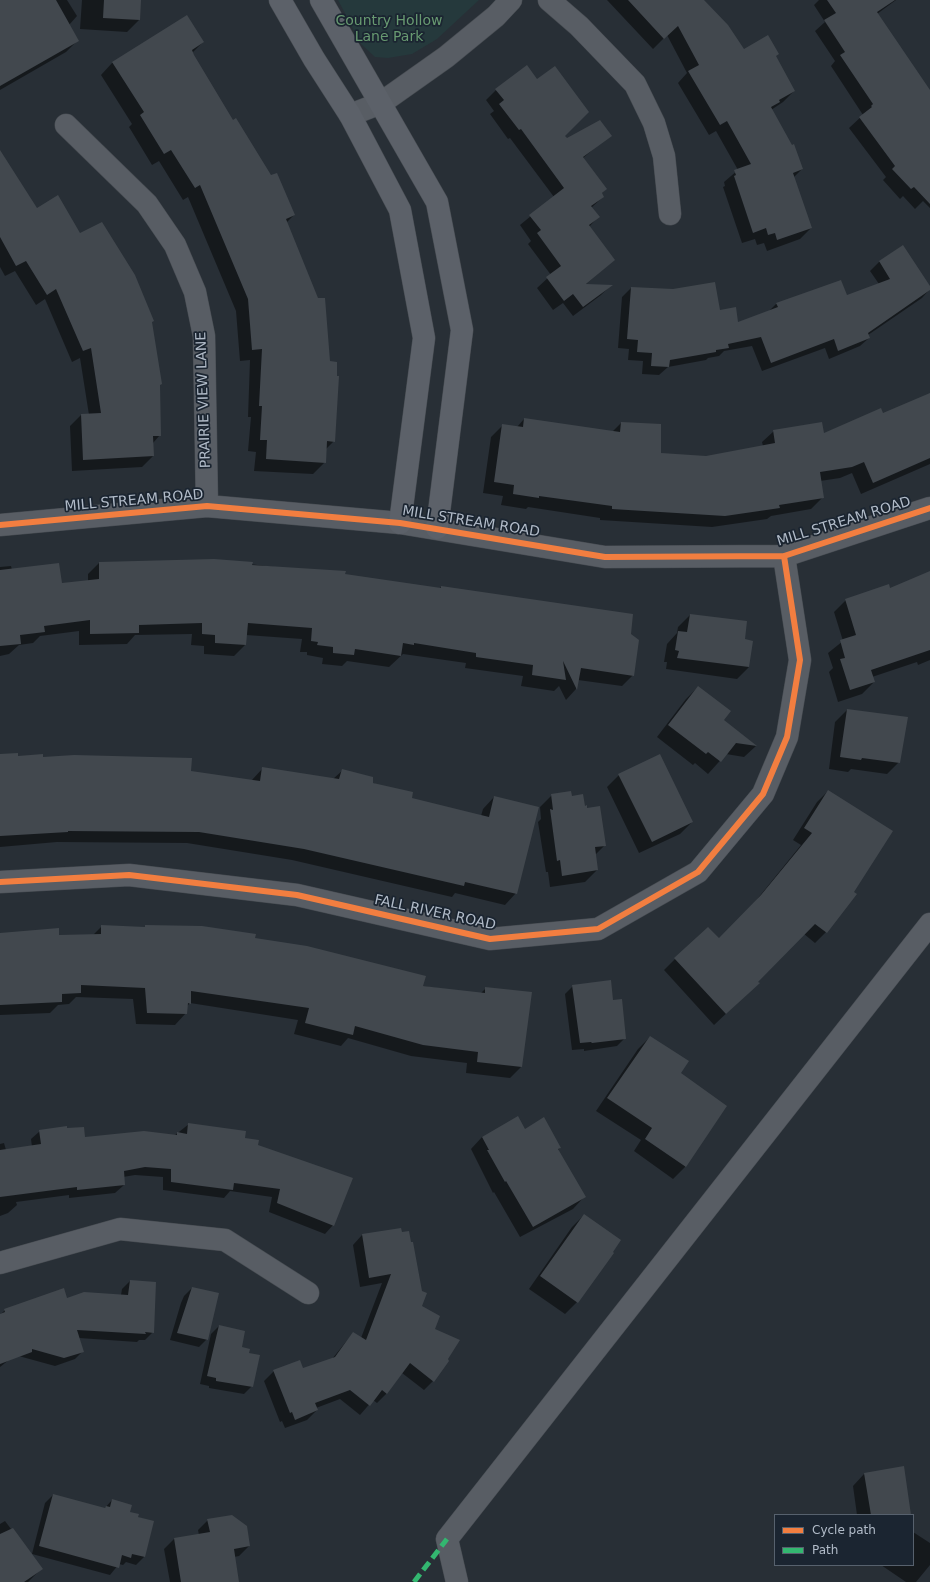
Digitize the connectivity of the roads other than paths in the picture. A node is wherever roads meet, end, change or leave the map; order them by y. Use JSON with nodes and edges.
{"nodes":[{"id":1,"x":280,"y":0,"type":"edge"},
{"id":2,"x":322,"y":0,"type":"edge"},
{"id":3,"x":512,"y":0,"type":"edge"},
{"id":4,"x":549,"y":0,"type":"edge"},
{"id":5,"x":381,"y":103,"type":"junction"},
{"id":6,"x":350,"y":115,"type":"junction"},
{"id":7,"x":66,"y":125,"type":"dead end"},
{"id":8,"x":670,"y":214,"type":"dead end"},
{"id":9,"x":207,"y":506,"type":"junction"},
{"id":10,"x":930,"y":508,"type":"edge"},
{"id":11,"x":400,"y":522,"type":"junction"},
{"id":12,"x":0,"y":525,"type":"edge"},
{"id":13,"x":437,"y":528,"type":"junction"},
{"id":14,"x":784,"y":556,"type":"junction"},
{"id":15,"x":0,"y":882,"type":"edge"},
{"id":16,"x":930,"y":924,"type":"edge"},
{"id":17,"x":0,"y":1263,"type":"edge"},
{"id":18,"x":308,"y":1293,"type":"dead end"},
{"id":19,"x":457,"y":1582,"type":"edge"}],
"edges":[{"from":1,"to":6,"type":"street"},
{"from":2,"to":5,"type":"street"},
{"from":3,"to":5,"type":"street"},
{"from":4,"to":8,"type":"street"},
{"from":5,"to":6,"type":"street"},
{"from":5,"to":13,"type":"street"},
{"from":6,"to":11,"type":"street"},
{"from":7,"to":9,"type":"street","name":"PRAIRIE VIEW LANE"},
{"from":9,"to":11,"type":"street","name":"MILL STREAM ROAD"},
{"from":9,"to":12,"type":"street","name":"MILL STREAM ROAD"},
{"from":10,"to":14,"type":"street","name":"MILL STREAM ROAD"},
{"from":11,"to":13,"type":"street","name":"MILL STREAM ROAD"},
{"from":13,"to":14,"type":"street","name":"MILL STREAM ROAD"},
{"from":14,"to":15,"type":"street","name":"FALL RIVER ROAD"},
{"from":16,"to":19,"type":"street"},
{"from":17,"to":18,"type":"street"}]}
